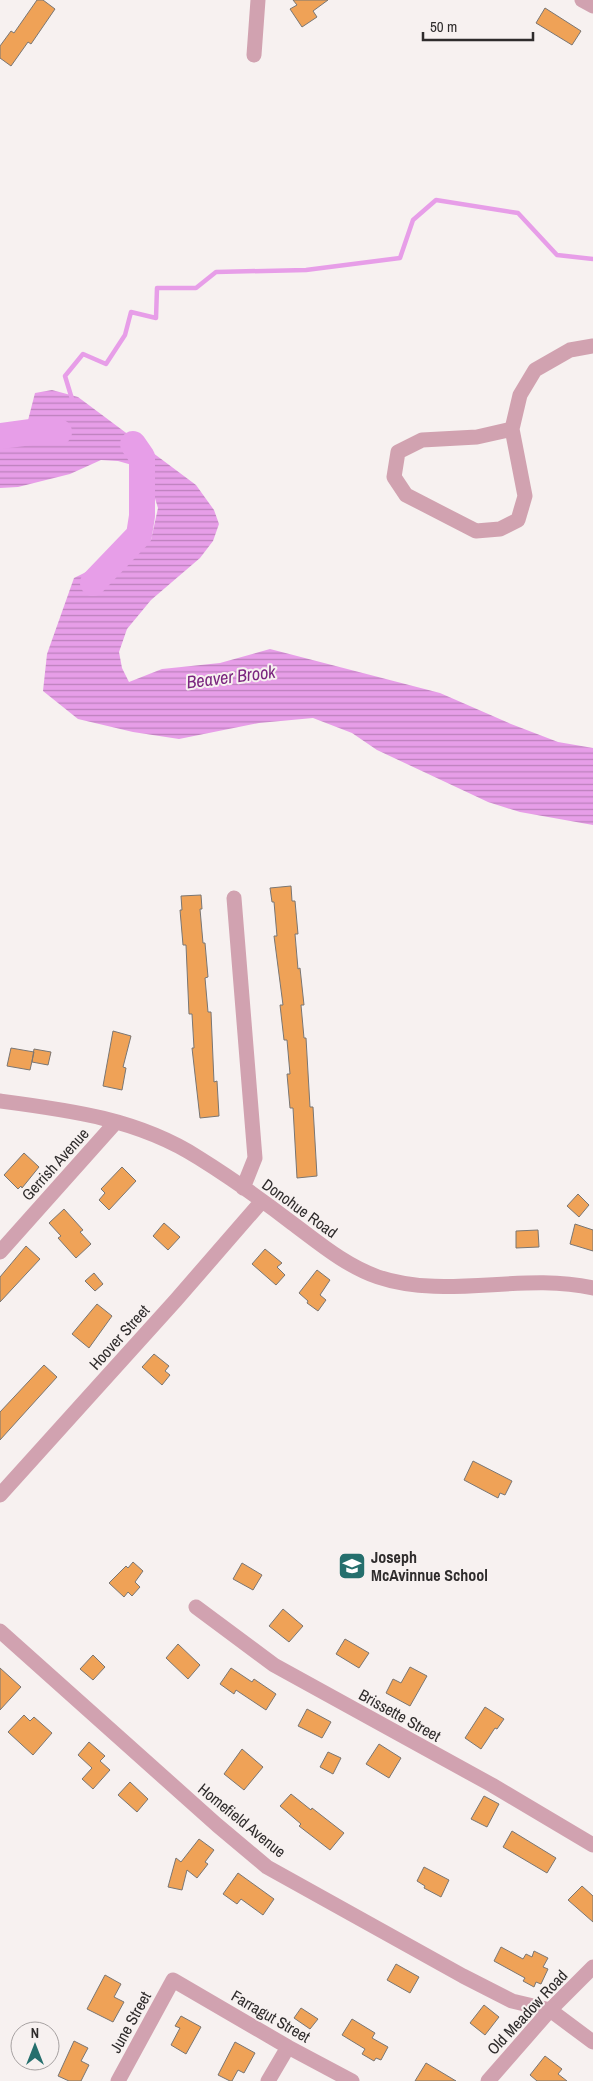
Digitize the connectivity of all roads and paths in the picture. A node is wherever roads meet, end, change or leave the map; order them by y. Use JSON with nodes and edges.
{"nodes":[{"id":1,"x":258,"y":0,"type":"edge"},
{"id":2,"x":582,"y":0,"type":"edge"},
{"id":3,"x":593,"y":6,"type":"edge"},
{"id":4,"x":254,"y":55,"type":"dead end"},
{"id":5,"x":593,"y":346,"type":"edge"},
{"id":6,"x":512,"y":429,"type":"junction"},
{"id":7,"x":234,"y":898,"type":"dead end"},
{"id":8,"x":0,"y":1101,"type":"edge"},
{"id":9,"x":116,"y":1122,"type":"junction"},
{"id":10,"x":243,"y":1188,"type":"junction"},
{"id":11,"x":262,"y":1201,"type":"junction"},
{"id":12,"x":0,"y":1252,"type":"edge"},
{"id":13,"x":593,"y":1288,"type":"edge"},
{"id":14,"x":0,"y":1495,"type":"edge"},
{"id":15,"x":196,"y":1607,"type":"dead end"},
{"id":16,"x":0,"y":1631,"type":"edge"},
{"id":17,"x":593,"y":1845,"type":"edge"},
{"id":18,"x":593,"y":1967,"type":"edge"},
{"id":19,"x":174,"y":1980,"type":"joint"},
{"id":20,"x":550,"y":2010,"type":"junction"},
{"id":21,"x":593,"y":2042,"type":"edge"},
{"id":22,"x":288,"y":2047,"type":"junction"},
{"id":23,"x":118,"y":2081,"type":"edge"},
{"id":24,"x":268,"y":2081,"type":"edge"},
{"id":25,"x":352,"y":2081,"type":"edge"},
{"id":26,"x":488,"y":2081,"type":"edge"}],
"edges":[{"from":1,"to":4,"type":"street"},
{"from":2,"to":3,"type":"street"},
{"from":5,"to":6,"type":"street"},
{"from":6,"to":6,"type":"street"},
{"from":7,"to":10,"type":"street"},
{"from":8,"to":9,"type":"street","name":"Donohue Road"},
{"from":9,"to":10,"type":"street","name":"Donohue Road"},
{"from":9,"to":12,"type":"street","name":"Gerrish Avenue"},
{"from":10,"to":11,"type":"street","name":"Donohue Road"},
{"from":11,"to":13,"type":"street","name":"Donohue Road"},
{"from":11,"to":14,"type":"street","name":"Hoover Street"},
{"from":15,"to":17,"type":"street","name":"Brissette Street"},
{"from":16,"to":20,"type":"street","name":"Homefield Avenue"},
{"from":18,"to":20,"type":"street","name":"Old Meadow Road"},
{"from":19,"to":22,"type":"street","name":"Farragut Street"},
{"from":19,"to":23,"type":"street","name":"June Street"},
{"from":20,"to":21,"type":"street"},
{"from":20,"to":26,"type":"street","name":"Old Meadow Road"},
{"from":22,"to":24,"type":"street"},
{"from":22,"to":25,"type":"street","name":"Farragut Street"}]}
